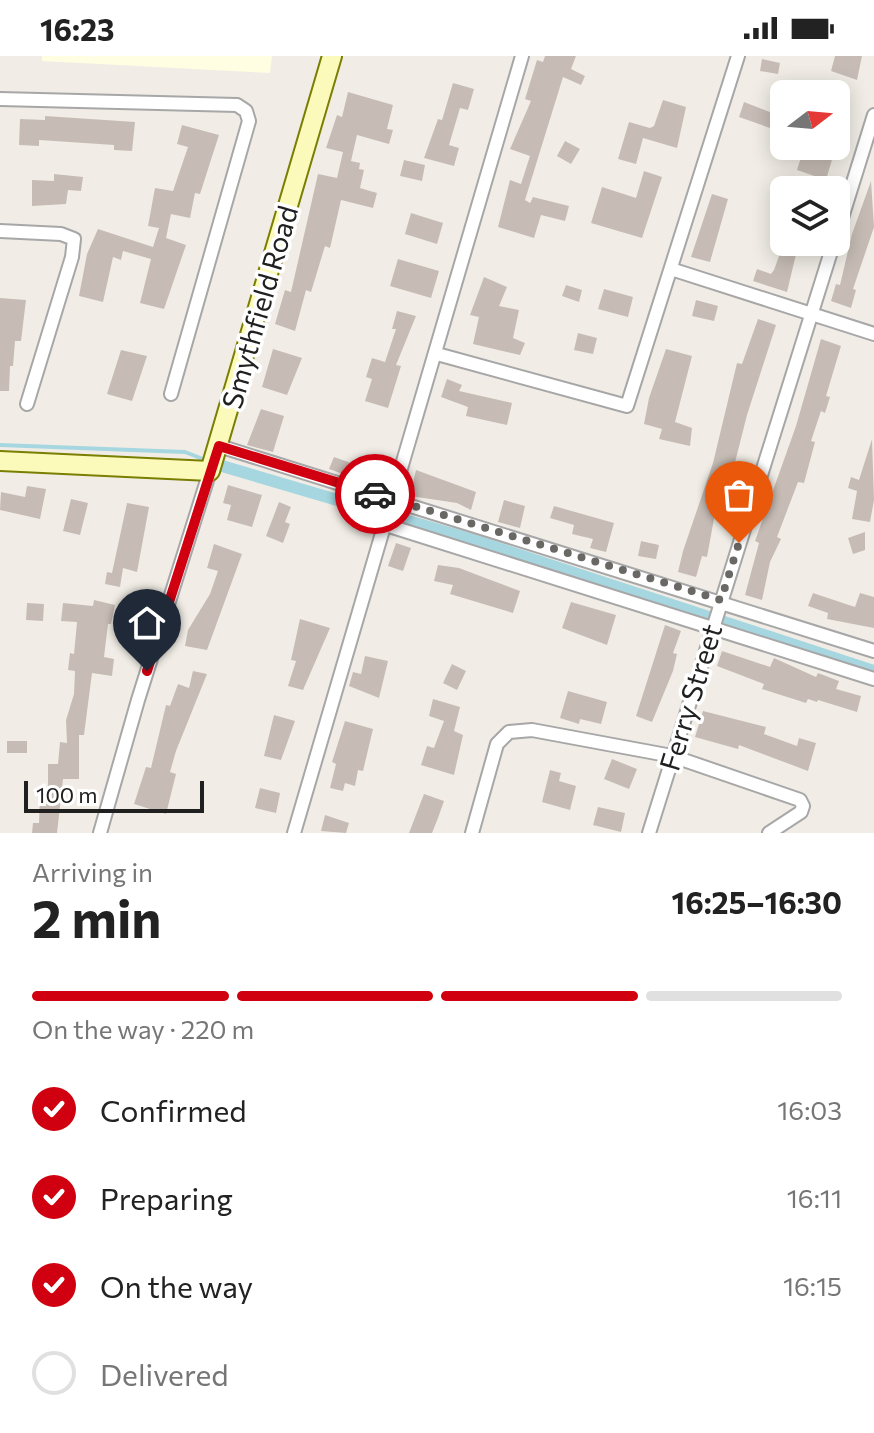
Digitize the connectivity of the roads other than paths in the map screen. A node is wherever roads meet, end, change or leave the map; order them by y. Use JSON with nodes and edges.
{"nodes":[{"id":1,"x":332,"y":56,"type":"edge"},
{"id":2,"x":522,"y":56,"type":"edge"},
{"id":3,"x":738,"y":56,"type":"edge"},
{"id":4,"x":0,"y":99,"type":"edge"},
{"id":5,"x":874,"y":115,"type":"edge"},
{"id":6,"x":850,"y":192,"type":"edge"},
{"id":7,"x":0,"y":231,"type":"edge"},
{"id":8,"x":830,"y":256,"type":"edge"},
{"id":9,"x":671,"y":269,"type":"junction"},
{"id":10,"x":811,"y":316,"type":"junction"},
{"id":11,"x":874,"y":334,"type":"edge"},
{"id":12,"x":437,"y":354,"type":"junction"},
{"id":13,"x":171,"y":394,"type":"dead end"},
{"id":14,"x":27,"y":404,"type":"dead end"},
{"id":15,"x":219,"y":446,"type":"junction"},
{"id":16,"x":0,"y":461,"type":"edge"},
{"id":17,"x":210,"y":471,"type":"junction"},
{"id":18,"x":392,"y":499,"type":"junction"},
{"id":19,"x":383,"y":524,"type":"junction"},
{"id":20,"x":721,"y":600,"type":"junction"},
{"id":21,"x":711,"y":627,"type":"junction"},
{"id":22,"x":874,"y":651,"type":"edge"},
{"id":23,"x":874,"y":679,"type":"edge"},
{"id":24,"x":672,"y":756,"type":"junction"},
{"id":25,"x":474,"y":832,"type":"edge"},
{"id":26,"x":100,"y":833,"type":"edge"},
{"id":27,"x":294,"y":833,"type":"edge"},
{"id":28,"x":649,"y":833,"type":"edge"},
{"id":29,"x":769,"y":833,"type":"edge"}],
"edges":[{"from":1,"to":15,"type":"street","name":"Smythfield Road"},
{"from":2,"to":12,"type":"street"},
{"from":3,"to":9,"type":"street"},
{"from":4,"to":13,"type":"street"},
{"from":5,"to":6,"type":"street","name":"Ferry Street"},
{"from":7,"to":14,"type":"street"},
{"from":8,"to":10,"type":"street","name":"Ferry Street"},
{"from":9,"to":10,"type":"street"},
{"from":9,"to":12,"type":"street"},
{"from":10,"to":11,"type":"street"},
{"from":10,"to":20,"type":"street","name":"Ferry Street"},
{"from":12,"to":18,"type":"street"},
{"from":15,"to":17,"type":"street","name":"Smythfield Road"},
{"from":15,"to":18,"type":"street"},
{"from":16,"to":17,"type":"street"},
{"from":17,"to":26,"type":"street","name":"Smythfield Road"},
{"from":18,"to":19,"type":"street"},
{"from":18,"to":20,"type":"street"},
{"from":19,"to":21,"type":"street"},
{"from":19,"to":27,"type":"street"},
{"from":20,"to":21,"type":"street","name":"Ferry Street"},
{"from":20,"to":22,"type":"street"},
{"from":21,"to":23,"type":"street"},
{"from":21,"to":24,"type":"street","name":"Ferry Street"},
{"from":24,"to":25,"type":"street"},
{"from":24,"to":28,"type":"street","name":"Ferry Street"},
{"from":24,"to":29,"type":"street"}]}
